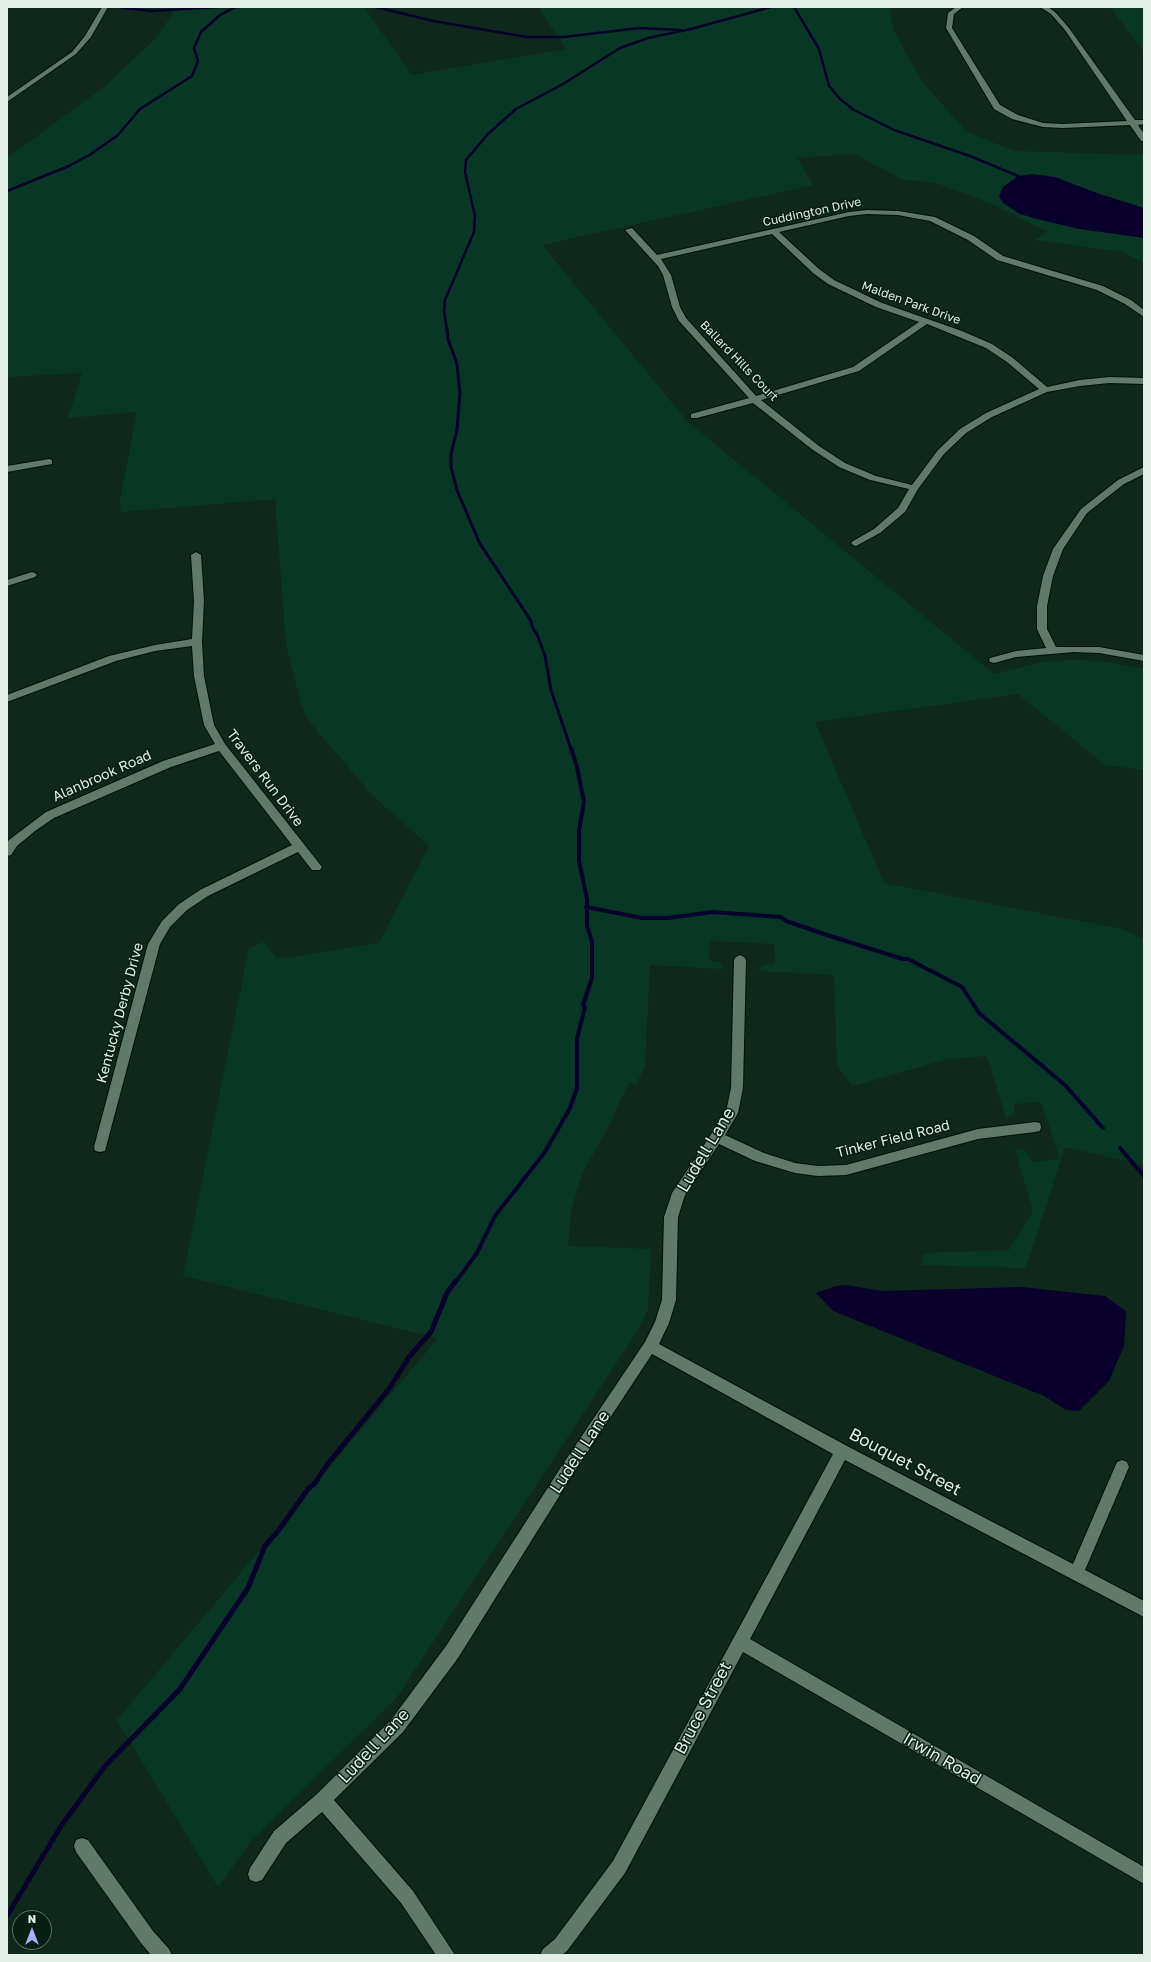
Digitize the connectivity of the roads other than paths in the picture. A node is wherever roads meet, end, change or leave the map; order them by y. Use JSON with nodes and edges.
{"nodes":[{"id":1,"x":105,"y":7,"type":"edge"},
{"id":2,"x":960,"y":7,"type":"edge"},
{"id":3,"x":1043,"y":7,"type":"edge"},
{"id":4,"x":7,"y":100,"type":"edge"},
{"id":5,"x":1144,"y":122,"type":"edge"},
{"id":6,"x":1132,"y":123,"type":"junction"},
{"id":7,"x":1144,"y":139,"type":"edge"},
{"id":8,"x":629,"y":230,"type":"dead end"},
{"id":9,"x":774,"y":232,"type":"junction"},
{"id":10,"x":657,"y":258,"type":"junction"},
{"id":11,"x":1144,"y":314,"type":"edge"},
{"id":12,"x":926,"y":321,"type":"junction"},
{"id":13,"x":1144,"y":381,"type":"edge"},
{"id":14,"x":1045,"y":390,"type":"junction"},
{"id":15,"x":755,"y":400,"type":"junction"},
{"id":16,"x":694,"y":416,"type":"dead end"},
{"id":17,"x":49,"y":462,"type":"dead end"},
{"id":18,"x":7,"y":469,"type":"edge"},
{"id":19,"x":1144,"y":470,"type":"edge"},
{"id":20,"x":914,"y":488,"type":"junction"},
{"id":21,"x":856,"y":543,"type":"dead end"},
{"id":22,"x":196,"y":555,"type":"dead end"},
{"id":23,"x":32,"y":575,"type":"dead end"},
{"id":24,"x":7,"y":583,"type":"edge"},
{"id":25,"x":197,"y":642,"type":"junction"},
{"id":26,"x":1052,"y":650,"type":"junction"},
{"id":27,"x":1144,"y":658,"type":"edge"},
{"id":28,"x":994,"y":660,"type":"dead end"},
{"id":29,"x":7,"y":700,"type":"edge"},
{"id":30,"x":221,"y":746,"type":"junction"},
{"id":31,"x":9,"y":846,"type":"edge"},
{"id":32,"x":300,"y":846,"type":"junction"},
{"id":33,"x":316,"y":867,"type":"dead end"},
{"id":34,"x":740,"y":960,"type":"dead end"},
{"id":35,"x":1035,"y":1126,"type":"dead end"},
{"id":36,"x":716,"y":1137,"type":"junction"},
{"id":37,"x":100,"y":1147,"type":"dead end"},
{"id":38,"x":650,"y":1346,"type":"junction"},
{"id":39,"x":842,"y":1450,"type":"junction"},
{"id":40,"x":1122,"y":1467,"type":"dead end"},
{"id":41,"x":1076,"y":1574,"type":"junction"},
{"id":42,"x":1144,"y":1609,"type":"edge"},
{"id":43,"x":739,"y":1641,"type":"junction"},
{"id":44,"x":323,"y":1800,"type":"junction"},
{"id":45,"x":82,"y":1846,"type":"dead end"},
{"id":46,"x":256,"y":1874,"type":"dead end"},
{"id":47,"x":1144,"y":1876,"type":"edge"},
{"id":48,"x":163,"y":1955,"type":"edge"},
{"id":49,"x":446,"y":1955,"type":"edge"},
{"id":50,"x":549,"y":1955,"type":"edge"}],
"edges":[{"from":1,"to":4,"type":"street"},
{"from":2,"to":6,"type":"street"},
{"from":3,"to":6,"type":"street"},
{"from":5,"to":6,"type":"street"},
{"from":6,"to":7,"type":"street"},
{"from":8,"to":10,"type":"street","name":"Ballard Hills Court"},
{"from":9,"to":10,"type":"street","name":"Cuddington Drive"},
{"from":9,"to":11,"type":"street","name":"Cuddington Drive"},
{"from":9,"to":12,"type":"street","name":"Malden Park Drive"},
{"from":10,"to":15,"type":"street","name":"Ballard Hills Court"},
{"from":12,"to":14,"type":"street","name":"Malden Park Drive"},
{"from":12,"to":15,"type":"street"},
{"from":13,"to":14,"type":"street"},
{"from":14,"to":20,"type":"street"},
{"from":15,"to":16,"type":"street"},
{"from":15,"to":20,"type":"street","name":"Ballard Hills Court"},
{"from":17,"to":18,"type":"street"},
{"from":19,"to":26,"type":"street"},
{"from":20,"to":21,"type":"street"},
{"from":22,"to":25,"type":"street","name":"Travers Run Drive"},
{"from":23,"to":24,"type":"street"},
{"from":25,"to":29,"type":"street"},
{"from":25,"to":30,"type":"street","name":"Travers Run Drive"},
{"from":26,"to":27,"type":"street"},
{"from":26,"to":28,"type":"street"},
{"from":30,"to":31,"type":"street","name":"Alanbrook Road"},
{"from":30,"to":32,"type":"street","name":"Travers Run Drive"},
{"from":32,"to":33,"type":"street","name":"Travers Run Drive"},
{"from":32,"to":37,"type":"street","name":"Kentucky Derby Drive"},
{"from":34,"to":36,"type":"street","name":"Ludell Lane"},
{"from":35,"to":36,"type":"street","name":"Tinker Field Road"},
{"from":36,"to":38,"type":"street","name":"Ludell Lane"},
{"from":38,"to":39,"type":"street","name":"Bouquet Street"},
{"from":38,"to":44,"type":"street","name":"Ludell Lane"},
{"from":39,"to":41,"type":"street","name":"Bouquet Street"},
{"from":39,"to":43,"type":"street","name":"Bruce Street"},
{"from":40,"to":41,"type":"street"},
{"from":41,"to":42,"type":"street","name":"Bouquet Street"},
{"from":43,"to":47,"type":"street","name":"Irwin Road"},
{"from":43,"to":50,"type":"street","name":"Bruce Street"},
{"from":44,"to":46,"type":"street","name":"Ludell Lane"},
{"from":44,"to":49,"type":"street"},
{"from":45,"to":48,"type":"street"}]}
